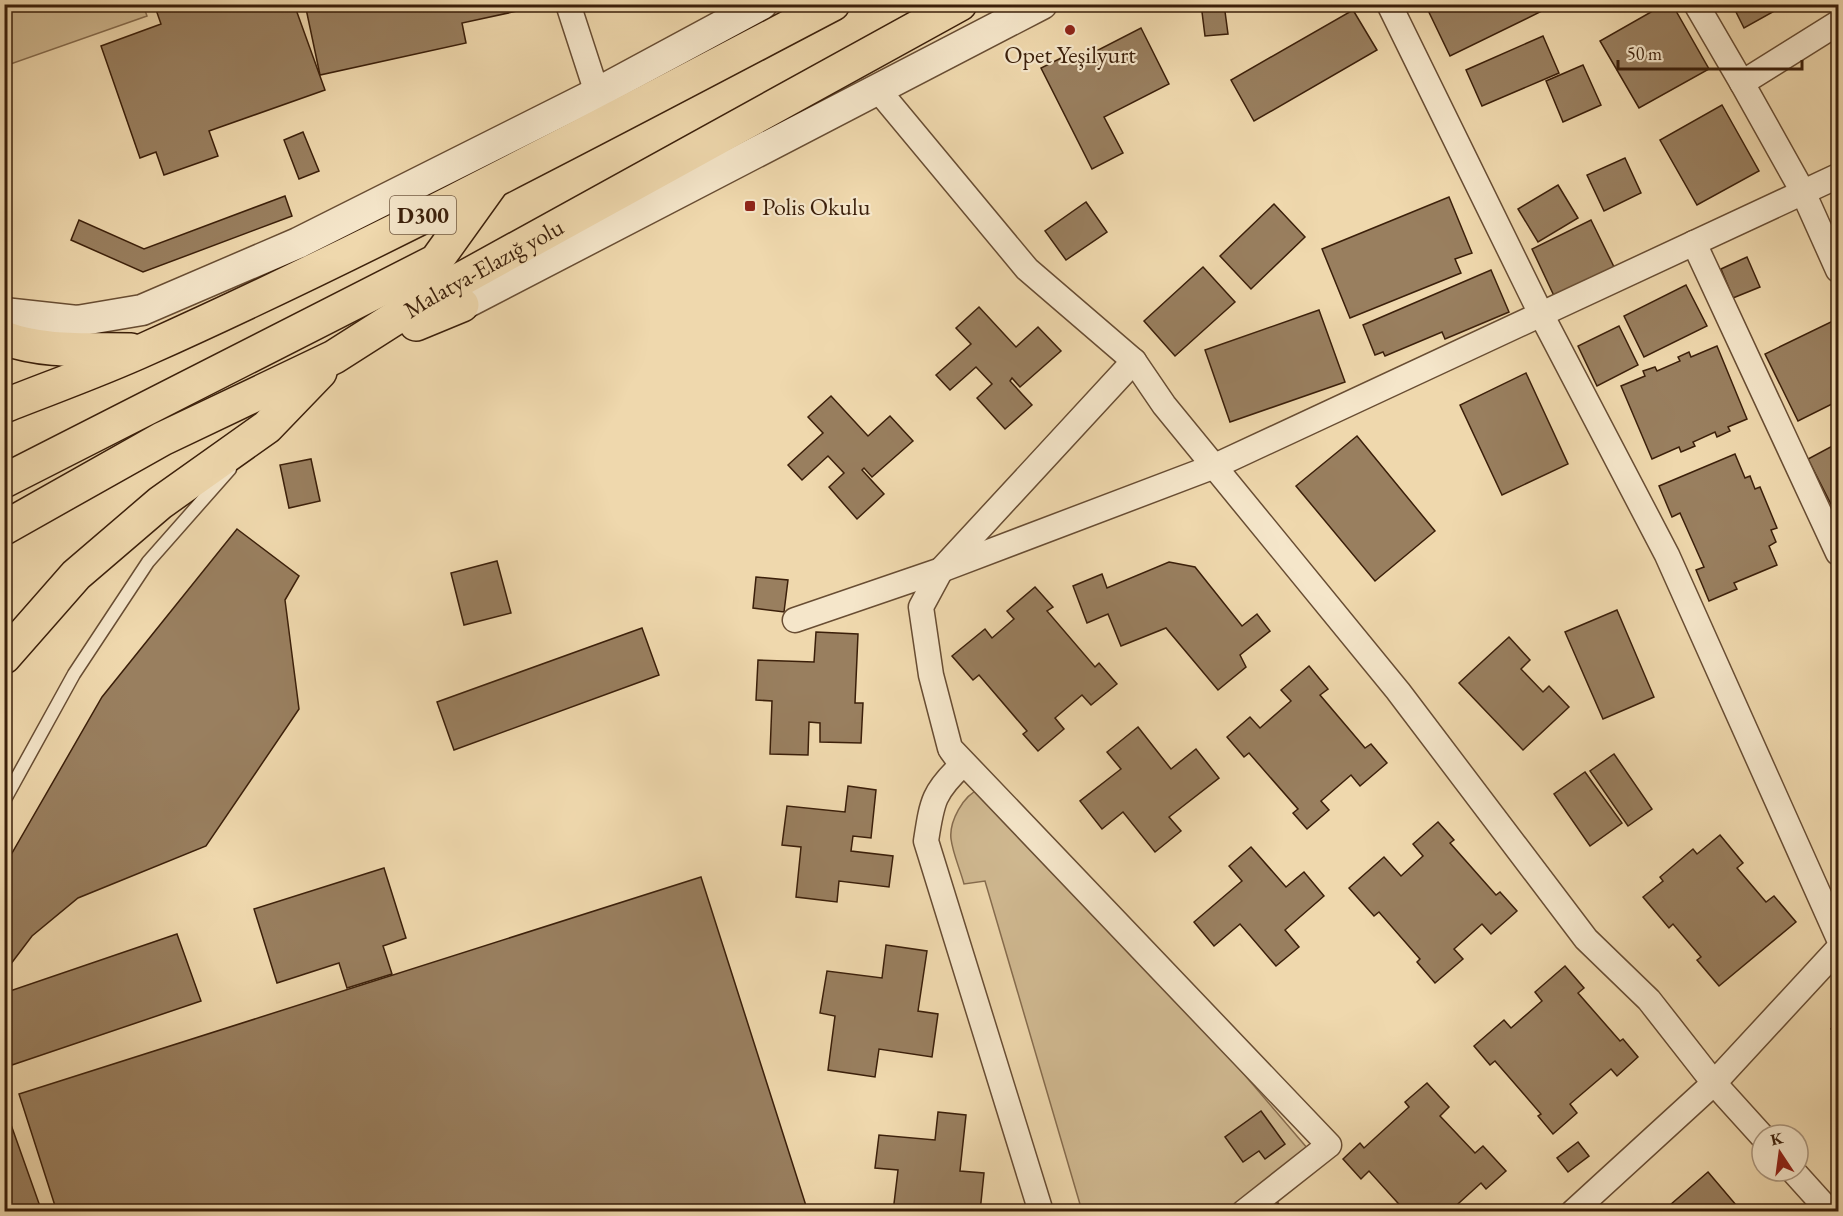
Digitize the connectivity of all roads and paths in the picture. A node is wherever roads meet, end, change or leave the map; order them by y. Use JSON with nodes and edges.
{"nodes":[{"id":1,"x":568,"y":4,"type":"edge"},
{"id":2,"x":762,"y":4,"type":"edge"},
{"id":3,"x":833,"y":4,"type":"edge"},
{"id":4,"x":960,"y":4,"type":"edge"},
{"id":5,"x":1042,"y":4,"type":"edge"},
{"id":6,"x":1389,"y":4,"type":"edge"},
{"id":7,"x":1696,"y":4,"type":"edge"},
{"id":8,"x":1835,"y":4,"type":"edge"},
{"id":9,"x":1839,"y":13,"type":"edge"},
{"id":10,"x":1839,"y":23,"type":"edge"},
{"id":11,"x":1742,"y":83,"type":"junction"},
{"id":12,"x":879,"y":91,"type":"junction"},
{"id":13,"x":597,"y":93,"type":"junction"},
{"id":14,"x":1839,"y":176,"type":"edge"},
{"id":15,"x":495,"y":179,"type":"junction"},
{"id":16,"x":1803,"y":192,"type":"junction"},
{"id":17,"x":1694,"y":243,"type":"junction"},
{"id":18,"x":1839,"y":270,"type":"edge"},
{"id":19,"x":462,"y":305,"type":"joint"},
{"id":20,"x":4,"y":314,"type":"edge"},
{"id":21,"x":1541,"y":314,"type":"junction"},
{"id":22,"x":4,"y":338,"type":"edge"},
{"id":23,"x":144,"y":350,"type":"junction"},
{"id":24,"x":334,"y":357,"type":"junction"},
{"id":25,"x":1134,"y":361,"type":"junction"},
{"id":26,"x":4,"y":406,"type":"edge"},
{"id":27,"x":267,"y":427,"type":"junction"},
{"id":28,"x":1215,"y":466,"type":"junction"},
{"id":29,"x":10,"y":478,"type":"edge"},
{"id":30,"x":34,"y":511,"type":"junction"},
{"id":31,"x":4,"y":528,"type":"edge"},
{"id":32,"x":1839,"y":554,"type":"edge"},
{"id":33,"x":941,"y":570,"type":"junction"},
{"id":34,"x":795,"y":620,"type":"dead end"},
{"id":35,"x":4,"y":657,"type":"edge"},
{"id":36,"x":950,"y":748,"type":"junction"},
{"id":37,"x":4,"y":801,"type":"edge"},
{"id":38,"x":1839,"y":937,"type":"edge"},
{"id":39,"x":1839,"y":949,"type":"edge"},
{"id":40,"x":1714,"y":1083,"type":"junction"},
{"id":41,"x":1750,"y":1123,"type":"edge"},
{"id":42,"x":1804,"y":1183,"type":"edge"},
{"id":43,"x":1041,"y":1212,"type":"edge"},
{"id":44,"x":1244,"y":1212,"type":"edge"},
{"id":45,"x":1573,"y":1212,"type":"edge"},
{"id":46,"x":1830,"y":1212,"type":"edge"}],
"edges":[{"from":1,"to":13,"type":"street"},
{"from":2,"to":13,"type":"street"},
{"from":3,"to":15,"type":"highway","number":"D300"},
{"from":4,"to":24,"type":"highway","name":"Malatya-Elazığ yolu"},
{"from":5,"to":12,"type":"street"},
{"from":6,"to":21,"type":"street"},
{"from":7,"to":11,"type":"street"},
{"from":8,"to":9,"type":"street"},
{"from":10,"to":11,"type":"street"},
{"from":11,"to":16,"type":"street"},
{"from":12,"to":19,"type":"street"},
{"from":12,"to":25,"type":"street"},
{"from":13,"to":20,"type":"street"},
{"from":14,"to":16,"type":"street"},
{"from":15,"to":23,"type":"highway","number":"D300"},
{"from":15,"to":29,"type":"highway"},
{"from":16,"to":17,"type":"street"},
{"from":16,"to":18,"type":"street"},
{"from":17,"to":21,"type":"street"},
{"from":17,"to":32,"type":"street"},
{"from":19,"to":24,"type":"highway"},
{"from":21,"to":28,"type":"street"},
{"from":21,"to":38,"type":"street"},
{"from":22,"to":23,"type":"highway"},
{"from":23,"to":26,"type":"highway","number":"D300"},
{"from":24,"to":27,"type":"highway"},
{"from":24,"to":30,"type":"highway","name":"Malatya-Elazığ yolu"},
{"from":25,"to":28,"type":"street"},
{"from":25,"to":33,"type":"street"},
{"from":27,"to":35,"type":"highway"},
{"from":27,"to":37,"type":"lane"},
{"from":28,"to":33,"type":"street"},
{"from":28,"to":40,"type":"street"},
{"from":29,"to":30,"type":"highway"},
{"from":30,"to":31,"type":"highway","name":"Malatya-Elazığ yolu"},
{"from":33,"to":34,"type":"street"},
{"from":33,"to":36,"type":"street"},
{"from":36,"to":43,"type":"street"},
{"from":36,"to":44,"type":"street"},
{"from":39,"to":40,"type":"street"},
{"from":40,"to":41,"type":"street"},
{"from":40,"to":45,"type":"street"},
{"from":42,"to":46,"type":"street"}]}
